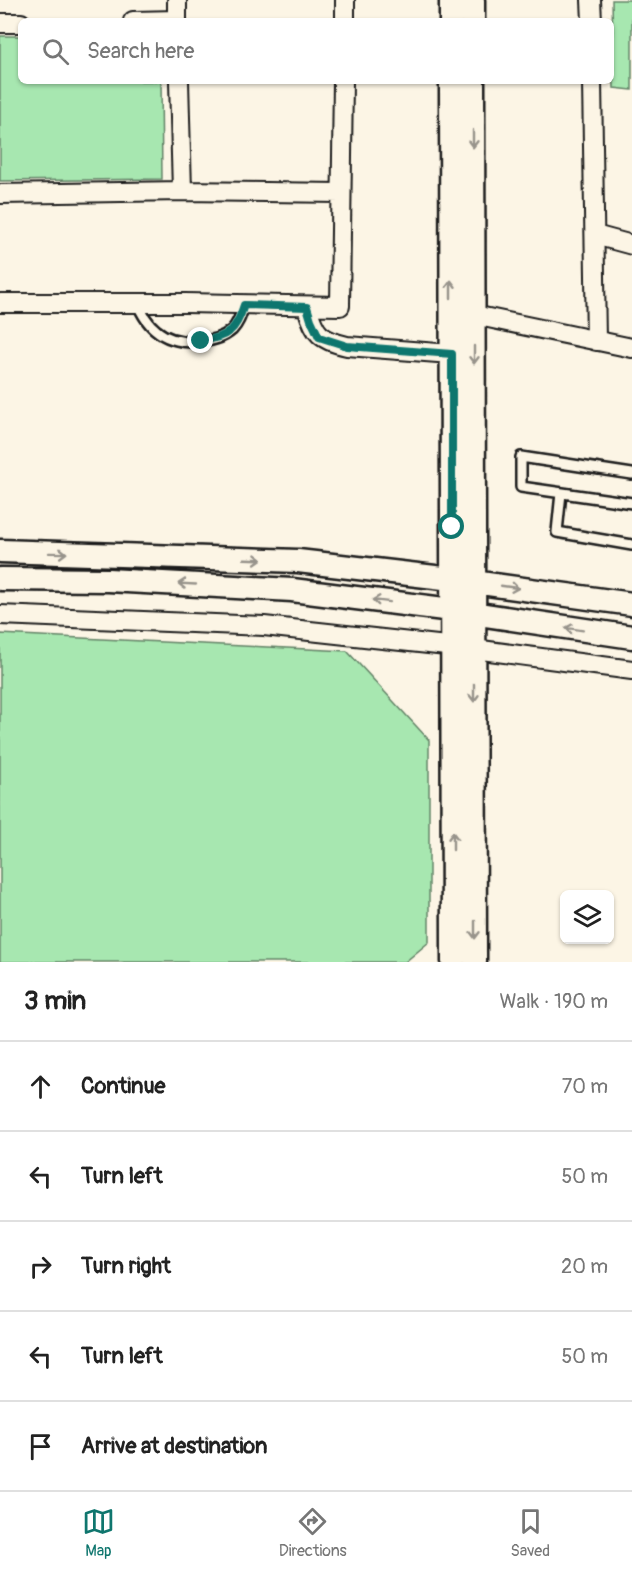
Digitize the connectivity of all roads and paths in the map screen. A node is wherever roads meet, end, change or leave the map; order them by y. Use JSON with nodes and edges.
{"nodes":[{"id":1,"x":177,"y":0,"type":"edge"},
{"id":2,"x":345,"y":0,"type":"edge"},
{"id":3,"x":451,"y":0,"type":"edge"},
{"id":4,"x":473,"y":0,"type":"edge"},
{"id":5,"x":591,"y":0,"type":"edge"},
{"id":6,"x":177,"y":18,"type":"edge"},
{"id":7,"x":345,"y":18,"type":"edge"},
{"id":8,"x":451,"y":18,"type":"edge"},
{"id":9,"x":473,"y":18,"type":"edge"},
{"id":10,"x":592,"y":18,"type":"edge"},
{"id":11,"x":0,"y":23,"type":"edge"},
{"id":12,"x":18,"y":23,"type":"edge"},
{"id":13,"x":179,"y":84,"type":"edge"},
{"id":14,"x":343,"y":84,"type":"edge"},
{"id":15,"x":451,"y":84,"type":"edge"},
{"id":16,"x":473,"y":84,"type":"edge"},
{"id":17,"x":592,"y":84,"type":"edge"},
{"id":18,"x":182,"y":191,"type":"junction"},
{"id":19,"x":340,"y":193,"type":"junction"},
{"id":20,"x":0,"y":194,"type":"edge"},
{"id":21,"x":594,"y":236,"type":"junction"},
{"id":22,"x":632,"y":245,"type":"edge"},
{"id":23,"x":0,"y":303,"type":"edge"},
{"id":24,"x":137,"y":303,"type":"junction"},
{"id":25,"x":244,"y":305,"type":"junction"},
{"id":26,"x":307,"y":307,"type":"junction"},
{"id":27,"x":474,"y":315,"type":"junction"},
{"id":28,"x":596,"y":341,"type":"junction"},
{"id":29,"x":632,"y":348,"type":"edge"},
{"id":30,"x":452,"y":354,"type":"junction"},
{"id":31,"x":632,"y":474,"type":"edge"},
{"id":32,"x":561,"y":493,"type":"junction"},
{"id":33,"x":632,"y":503,"type":"edge"},
{"id":34,"x":632,"y":545,"type":"edge"},
{"id":35,"x":0,"y":551,"type":"edge"},
{"id":36,"x":0,"y":579,"type":"edge"},
{"id":37,"x":463,"y":580,"type":"junction"},
{"id":38,"x":632,"y":603,"type":"edge"},
{"id":39,"x":463,"y":612,"type":"junction"},
{"id":40,"x":0,"y":615,"type":"edge"},
{"id":41,"x":632,"y":637,"type":"edge"},
{"id":42,"x":463,"y":648,"type":"junction"},
{"id":43,"x":632,"y":670,"type":"edge"},
{"id":44,"x":464,"y":884,"type":"junction"},
{"id":45,"x":453,"y":962,"type":"edge"},
{"id":46,"x":475,"y":962,"type":"edge"}],
"edges":[{"from":1,"to":6,"type":"street"},
{"from":2,"to":7,"type":"street"},
{"from":3,"to":8,"type":"street"},
{"from":4,"to":9,"type":"street"},
{"from":5,"to":10,"type":"street"},
{"from":11,"to":12,"type":"street"},
{"from":13,"to":18,"type":"street"},
{"from":14,"to":19,"type":"street"},
{"from":30,"to":15,"type":"street","one_way":true},
{"from":16,"to":27,"type":"street","one_way":true},
{"from":17,"to":21,"type":"street"},
{"from":18,"to":19,"type":"street"},
{"from":18,"to":20,"type":"street"},
{"from":19,"to":26,"type":"street"},
{"from":21,"to":22,"type":"street"},
{"from":21,"to":28,"type":"street"},
{"from":23,"to":24,"type":"street"},
{"from":24,"to":25,"type":"street"},
{"from":24,"to":25,"type":"lane"},
{"from":25,"to":26,"type":"street"},
{"from":26,"to":30,"type":"street"},
{"from":27,"to":28,"type":"street"},
{"from":27,"to":37,"type":"street","one_way":true},
{"from":28,"to":29,"type":"street"},
{"from":30,"to":37,"type":"street"},
{"from":31,"to":32,"type":"lane"},
{"from":32,"to":33,"type":"lane"},
{"from":32,"to":34,"type":"lane"},
{"from":35,"to":37,"type":"street","one_way":true},
{"from":39,"to":36,"type":"street","one_way":true},
{"from":37,"to":38,"type":"street","one_way":true},
{"from":37,"to":39,"type":"street"},
{"from":41,"to":39,"type":"street","one_way":true},
{"from":39,"to":42,"type":"street"},
{"from":40,"to":42,"type":"street"},
{"from":42,"to":43,"type":"street"},
{"from":42,"to":44,"type":"street"},
{"from":44,"to":45,"type":"street"},
{"from":44,"to":46,"type":"street","one_way":true}]}
